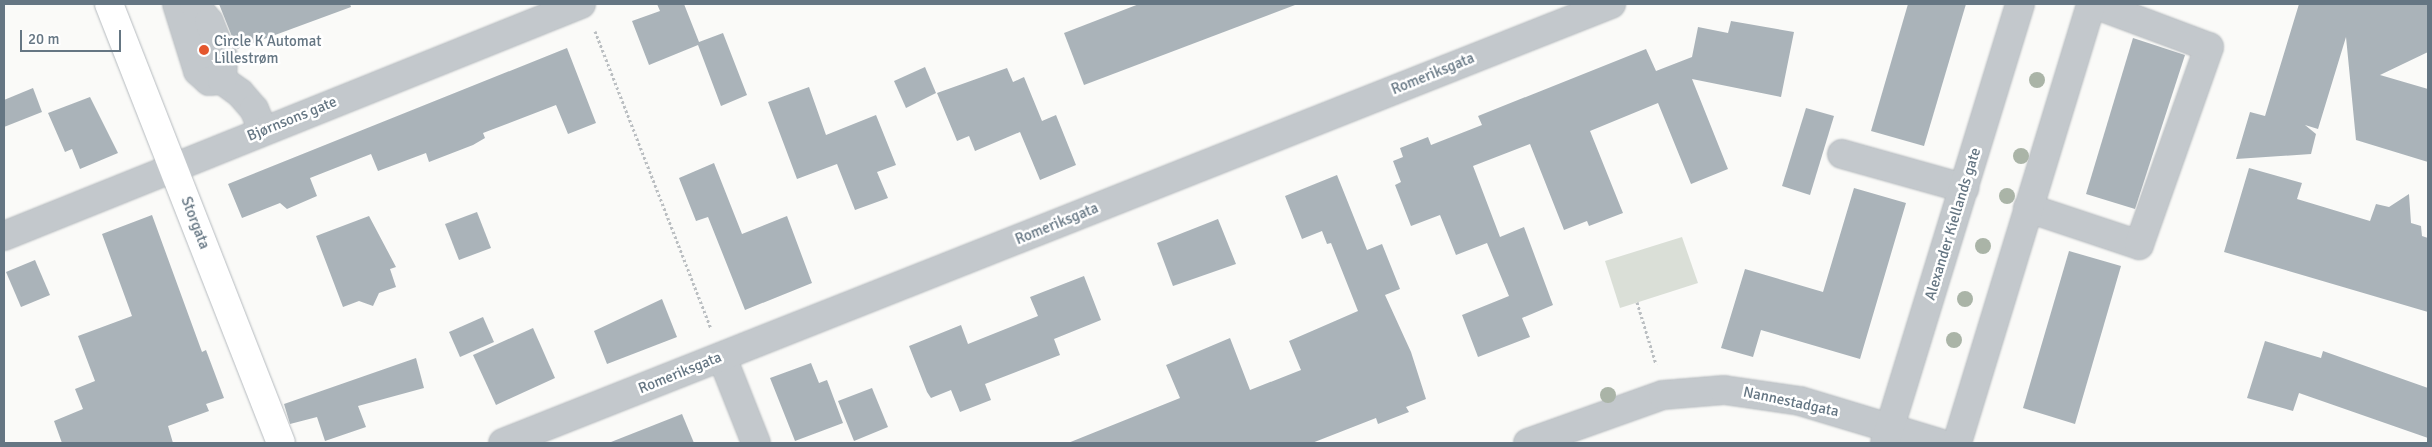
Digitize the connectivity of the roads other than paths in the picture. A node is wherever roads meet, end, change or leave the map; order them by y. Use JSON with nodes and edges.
{"nodes":[{"id":1,"x":109,"y":4,"type":"edge"},
{"id":2,"x":178,"y":4,"type":"edge"},
{"id":3,"x":194,"y":4,"type":"edge"},
{"id":4,"x":1610,"y":4,"type":"edge"},
{"id":5,"x":2020,"y":4,"type":"edge"},
{"id":6,"x":2093,"y":4,"type":"edge"},
{"id":7,"x":586,"y":13,"type":"edge"},
{"id":8,"x":222,"y":80,"type":"junction"},
{"id":9,"x":263,"y":130,"type":"junction"},
{"id":10,"x":1842,"y":154,"type":"dead end"},
{"id":11,"x":173,"y":168,"type":"junction"},
{"id":12,"x":1964,"y":188,"type":"junction"},
{"id":13,"x":2028,"y":208,"type":"junction"},
{"id":14,"x":4,"y":236,"type":"edge"},
{"id":15,"x":722,"y":357,"type":"junction"},
{"id":16,"x":1888,"y":434,"type":"edge"},
{"id":17,"x":281,"y":443,"type":"edge"},
{"id":18,"x":503,"y":443,"type":"edge"},
{"id":19,"x":756,"y":443,"type":"edge"},
{"id":20,"x":1528,"y":443,"type":"edge"},
{"id":21,"x":1939,"y":443,"type":"edge"},
{"id":22,"x":1957,"y":443,"type":"edge"}],
"edges":[{"from":1,"to":11,"type":"main road","name":"Storgata"},
{"from":2,"to":8,"type":"street"},
{"from":3,"to":8,"type":"street"},
{"from":4,"to":15,"type":"street","name":"Romeriksgata"},
{"from":5,"to":12,"type":"street","name":"Alexander Kiellands gate"},
{"from":6,"to":13,"type":"street"},
{"from":6,"to":13,"type":"street"},
{"from":7,"to":9,"type":"street","name":"Bjørnsons gate"},
{"from":8,"to":9,"type":"street"},
{"from":9,"to":11,"type":"street","name":"Bjørnsons gate"},
{"from":10,"to":12,"type":"street"},
{"from":11,"to":14,"type":"street","name":"Bjørnsons gate"},
{"from":11,"to":17,"type":"main road","name":"Storgata"},
{"from":12,"to":16,"type":"street","name":"Alexander Kiellands gate"},
{"from":13,"to":22,"type":"street"},
{"from":15,"to":18,"type":"street","name":"Romeriksgata"},
{"from":15,"to":19,"type":"street"},
{"from":16,"to":20,"type":"street","name":"Nannestadgata"},
{"from":16,"to":21,"type":"street","name":"Nannestadgata"}]}
